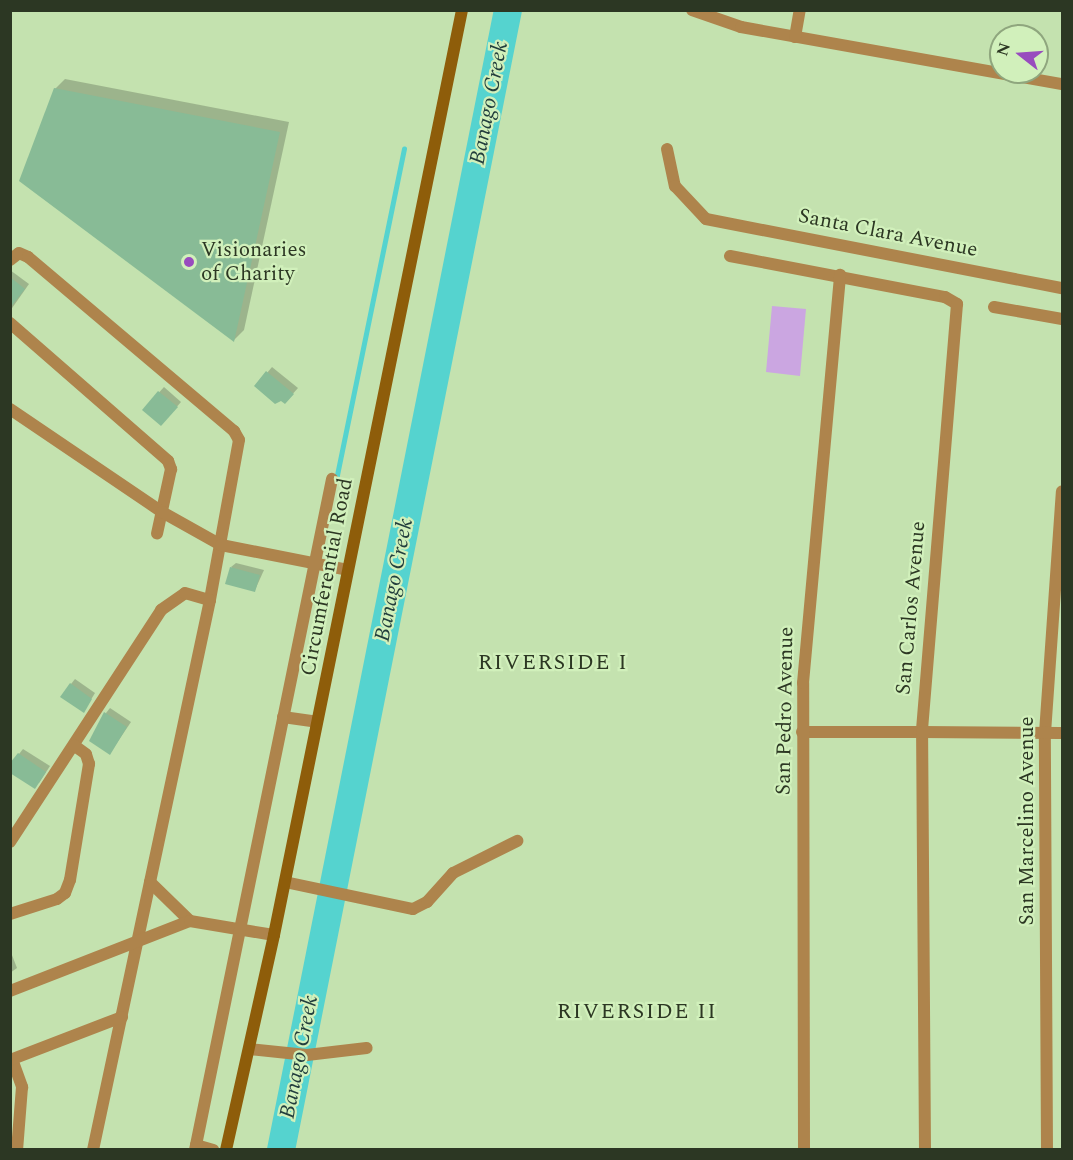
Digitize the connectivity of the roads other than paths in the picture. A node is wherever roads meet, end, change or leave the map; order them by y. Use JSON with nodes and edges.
{"nodes":[{"id":1,"x":462,"y":10,"type":"edge"},
{"id":2,"x":692,"y":10,"type":"edge"},
{"id":3,"x":800,"y":10,"type":"edge"},
{"id":4,"x":795,"y":37,"type":"junction"},
{"id":5,"x":1062,"y":84,"type":"edge"},
{"id":6,"x":667,"y":148,"type":"dead end"},
{"id":7,"x":730,"y":256,"type":"dead end"},
{"id":8,"x":10,"y":260,"type":"edge"},
{"id":9,"x":840,"y":275,"type":"junction"},
{"id":10,"x":1062,"y":288,"type":"edge"},
{"id":11,"x":994,"y":307,"type":"dead end"},
{"id":12,"x":1062,"y":319,"type":"edge"},
{"id":13,"x":10,"y":323,"type":"edge"},
{"id":14,"x":10,"y":409,"type":"edge"},
{"id":15,"x":332,"y":479,"type":"dead end"},
{"id":16,"x":1062,"y":492,"type":"edge"},
{"id":17,"x":162,"y":512,"type":"junction"},
{"id":18,"x":157,"y":534,"type":"dead end"},
{"id":19,"x":221,"y":545,"type":"junction"},
{"id":20,"x":315,"y":565,"type":"junction"},
{"id":21,"x":348,"y":570,"type":"junction"},
{"id":22,"x":210,"y":600,"type":"junction"},
{"id":23,"x":284,"y":717,"type":"junction"},
{"id":24,"x":317,"y":722,"type":"junction"},
{"id":25,"x":802,"y":732,"type":"junction"},
{"id":26,"x":922,"y":732,"type":"junction"},
{"id":27,"x":1045,"y":733,"type":"junction"},
{"id":28,"x":1062,"y":733,"type":"edge"},
{"id":29,"x":75,"y":746,"type":"junction"},
{"id":30,"x":517,"y":841,"type":"dead end"},
{"id":31,"x":10,"y":842,"type":"edge"},
{"id":32,"x":150,"y":882,"type":"junction"},
{"id":33,"x":285,"y":882,"type":"junction"},
{"id":34,"x":10,"y":914,"type":"edge"},
{"id":35,"x":190,"y":921,"type":"junction"},
{"id":36,"x":245,"y":931,"type":"junction"},
{"id":37,"x":274,"y":935,"type":"junction"},
{"id":38,"x":137,"y":943,"type":"junction"},
{"id":39,"x":10,"y":991,"type":"edge"},
{"id":40,"x":122,"y":1017,"type":"junction"},
{"id":41,"x":367,"y":1048,"type":"dead end"},
{"id":42,"x":249,"y":1049,"type":"junction"},
{"id":43,"x":11,"y":1060,"type":"edge"},
{"id":44,"x":196,"y":1147,"type":"edge"},
{"id":45,"x":17,"y":1149,"type":"edge"},
{"id":46,"x":93,"y":1149,"type":"edge"},
{"id":47,"x":211,"y":1149,"type":"edge"},
{"id":48,"x":226,"y":1149,"type":"edge"},
{"id":49,"x":804,"y":1149,"type":"edge"},
{"id":50,"x":925,"y":1149,"type":"edge"},
{"id":51,"x":1047,"y":1149,"type":"edge"}],
"edges":[{"from":1,"to":21,"type":"main road","name":"Circumferential Road"},
{"from":2,"to":4,"type":"street"},
{"from":3,"to":4,"type":"street"},
{"from":4,"to":5,"type":"street"},
{"from":6,"to":10,"type":"street","name":"Santa Clara Avenue"},
{"from":7,"to":9,"type":"street","name":"San Carlos Avenue"},
{"from":8,"to":19,"type":"street"},
{"from":9,"to":25,"type":"street","name":"San Pedro Avenue"},
{"from":9,"to":26,"type":"street","name":"San Carlos Avenue"},
{"from":11,"to":12,"type":"street"},
{"from":13,"to":17,"type":"street"},
{"from":14,"to":17,"type":"street"},
{"from":15,"to":20,"type":"street"},
{"from":16,"to":27,"type":"street","name":"San Marcelino Avenue"},
{"from":17,"to":18,"type":"street"},
{"from":17,"to":19,"type":"street"},
{"from":19,"to":20,"type":"street"},
{"from":19,"to":22,"type":"street"},
{"from":20,"to":21,"type":"street"},
{"from":20,"to":23,"type":"street"},
{"from":21,"to":24,"type":"main road","name":"Circumferential Road"},
{"from":22,"to":29,"type":"street"},
{"from":22,"to":32,"type":"street"},
{"from":23,"to":24,"type":"street"},
{"from":23,"to":36,"type":"street"},
{"from":24,"to":33,"type":"main road","name":"Circumferential Road"},
{"from":25,"to":26,"type":"street"},
{"from":25,"to":49,"type":"street","name":"San Pedro Avenue"},
{"from":26,"to":27,"type":"street"},
{"from":26,"to":50,"type":"street","name":"San Carlos Avenue"},
{"from":27,"to":28,"type":"street"},
{"from":27,"to":51,"type":"street","name":"San Marcelino Avenue"},
{"from":29,"to":31,"type":"street"},
{"from":29,"to":34,"type":"street"},
{"from":30,"to":33,"type":"street"},
{"from":32,"to":35,"type":"street"},
{"from":32,"to":38,"type":"street"},
{"from":33,"to":37,"type":"main road","name":"Circumferential Road"},
{"from":35,"to":36,"type":"street"},
{"from":35,"to":38,"type":"street"},
{"from":36,"to":37,"type":"street"},
{"from":36,"to":44,"type":"street"},
{"from":37,"to":42,"type":"main road","name":"Circumferential Road"},
{"from":38,"to":39,"type":"street"},
{"from":38,"to":40,"type":"street"},
{"from":40,"to":43,"type":"street"},
{"from":40,"to":46,"type":"street"},
{"from":41,"to":42,"type":"street"},
{"from":42,"to":48,"type":"main road","name":"Circumferential Road"},
{"from":43,"to":45,"type":"street"},
{"from":44,"to":47,"type":"street"}]}
